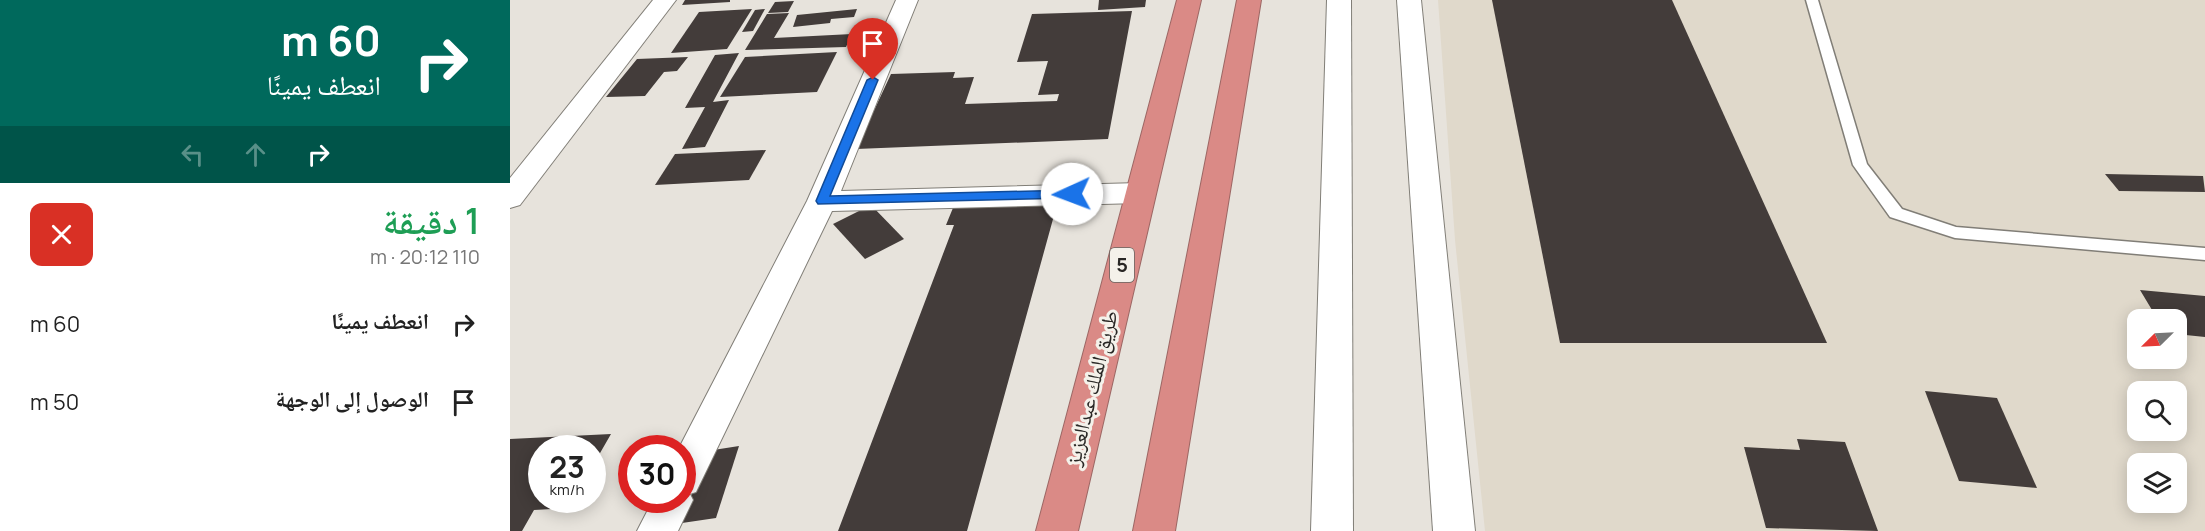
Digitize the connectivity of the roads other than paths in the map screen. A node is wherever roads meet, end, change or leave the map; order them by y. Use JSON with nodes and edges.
{"nodes":[{"id":1,"x":665,"y":0,"type":"edge"},
{"id":2,"x":907,"y":0,"type":"edge"},
{"id":3,"x":1189,"y":0,"type":"edge"},
{"id":4,"x":1249,"y":0,"type":"edge"},
{"id":5,"x":1340,"y":0,"type":"edge"},
{"id":6,"x":1409,"y":0,"type":"edge"},
{"id":7,"x":1812,"y":0,"type":"edge"},
{"id":8,"x":1140,"y":193,"type":"junction"},
{"id":9,"x":510,"y":198,"type":"edge"},
{"id":10,"x":822,"y":201,"type":"junction"},
{"id":11,"x":2205,"y":254,"type":"edge"},
{"id":12,"x":696,"y":452,"type":"edge"},
{"id":13,"x":666,"y":513,"type":"edge"},
{"id":14,"x":1454,"y":530,"type":"edge"},
{"id":15,"x":657,"y":531,"type":"edge"},
{"id":16,"x":1057,"y":531,"type":"edge"},
{"id":17,"x":1154,"y":531,"type":"edge"},
{"id":18,"x":1332,"y":531,"type":"edge"}],
"edges":[{"from":1,"to":9,"type":"street"},
{"from":2,"to":10,"type":"street"},
{"from":3,"to":8,"type":"highway","name":"طريق الملك عبدالعزيز","number":"5"},
{"from":4,"to":17,"type":"highway"},
{"from":5,"to":18,"type":"main road"},
{"from":6,"to":14,"type":"main road"},
{"from":7,"to":11,"type":"lane"},
{"from":8,"to":10,"type":"street"},
{"from":8,"to":16,"type":"highway","name":"طريق الملك عبدالعزيز","number":"5"},
{"from":10,"to":12,"type":"street"},
{"from":13,"to":15,"type":"street"}]}
